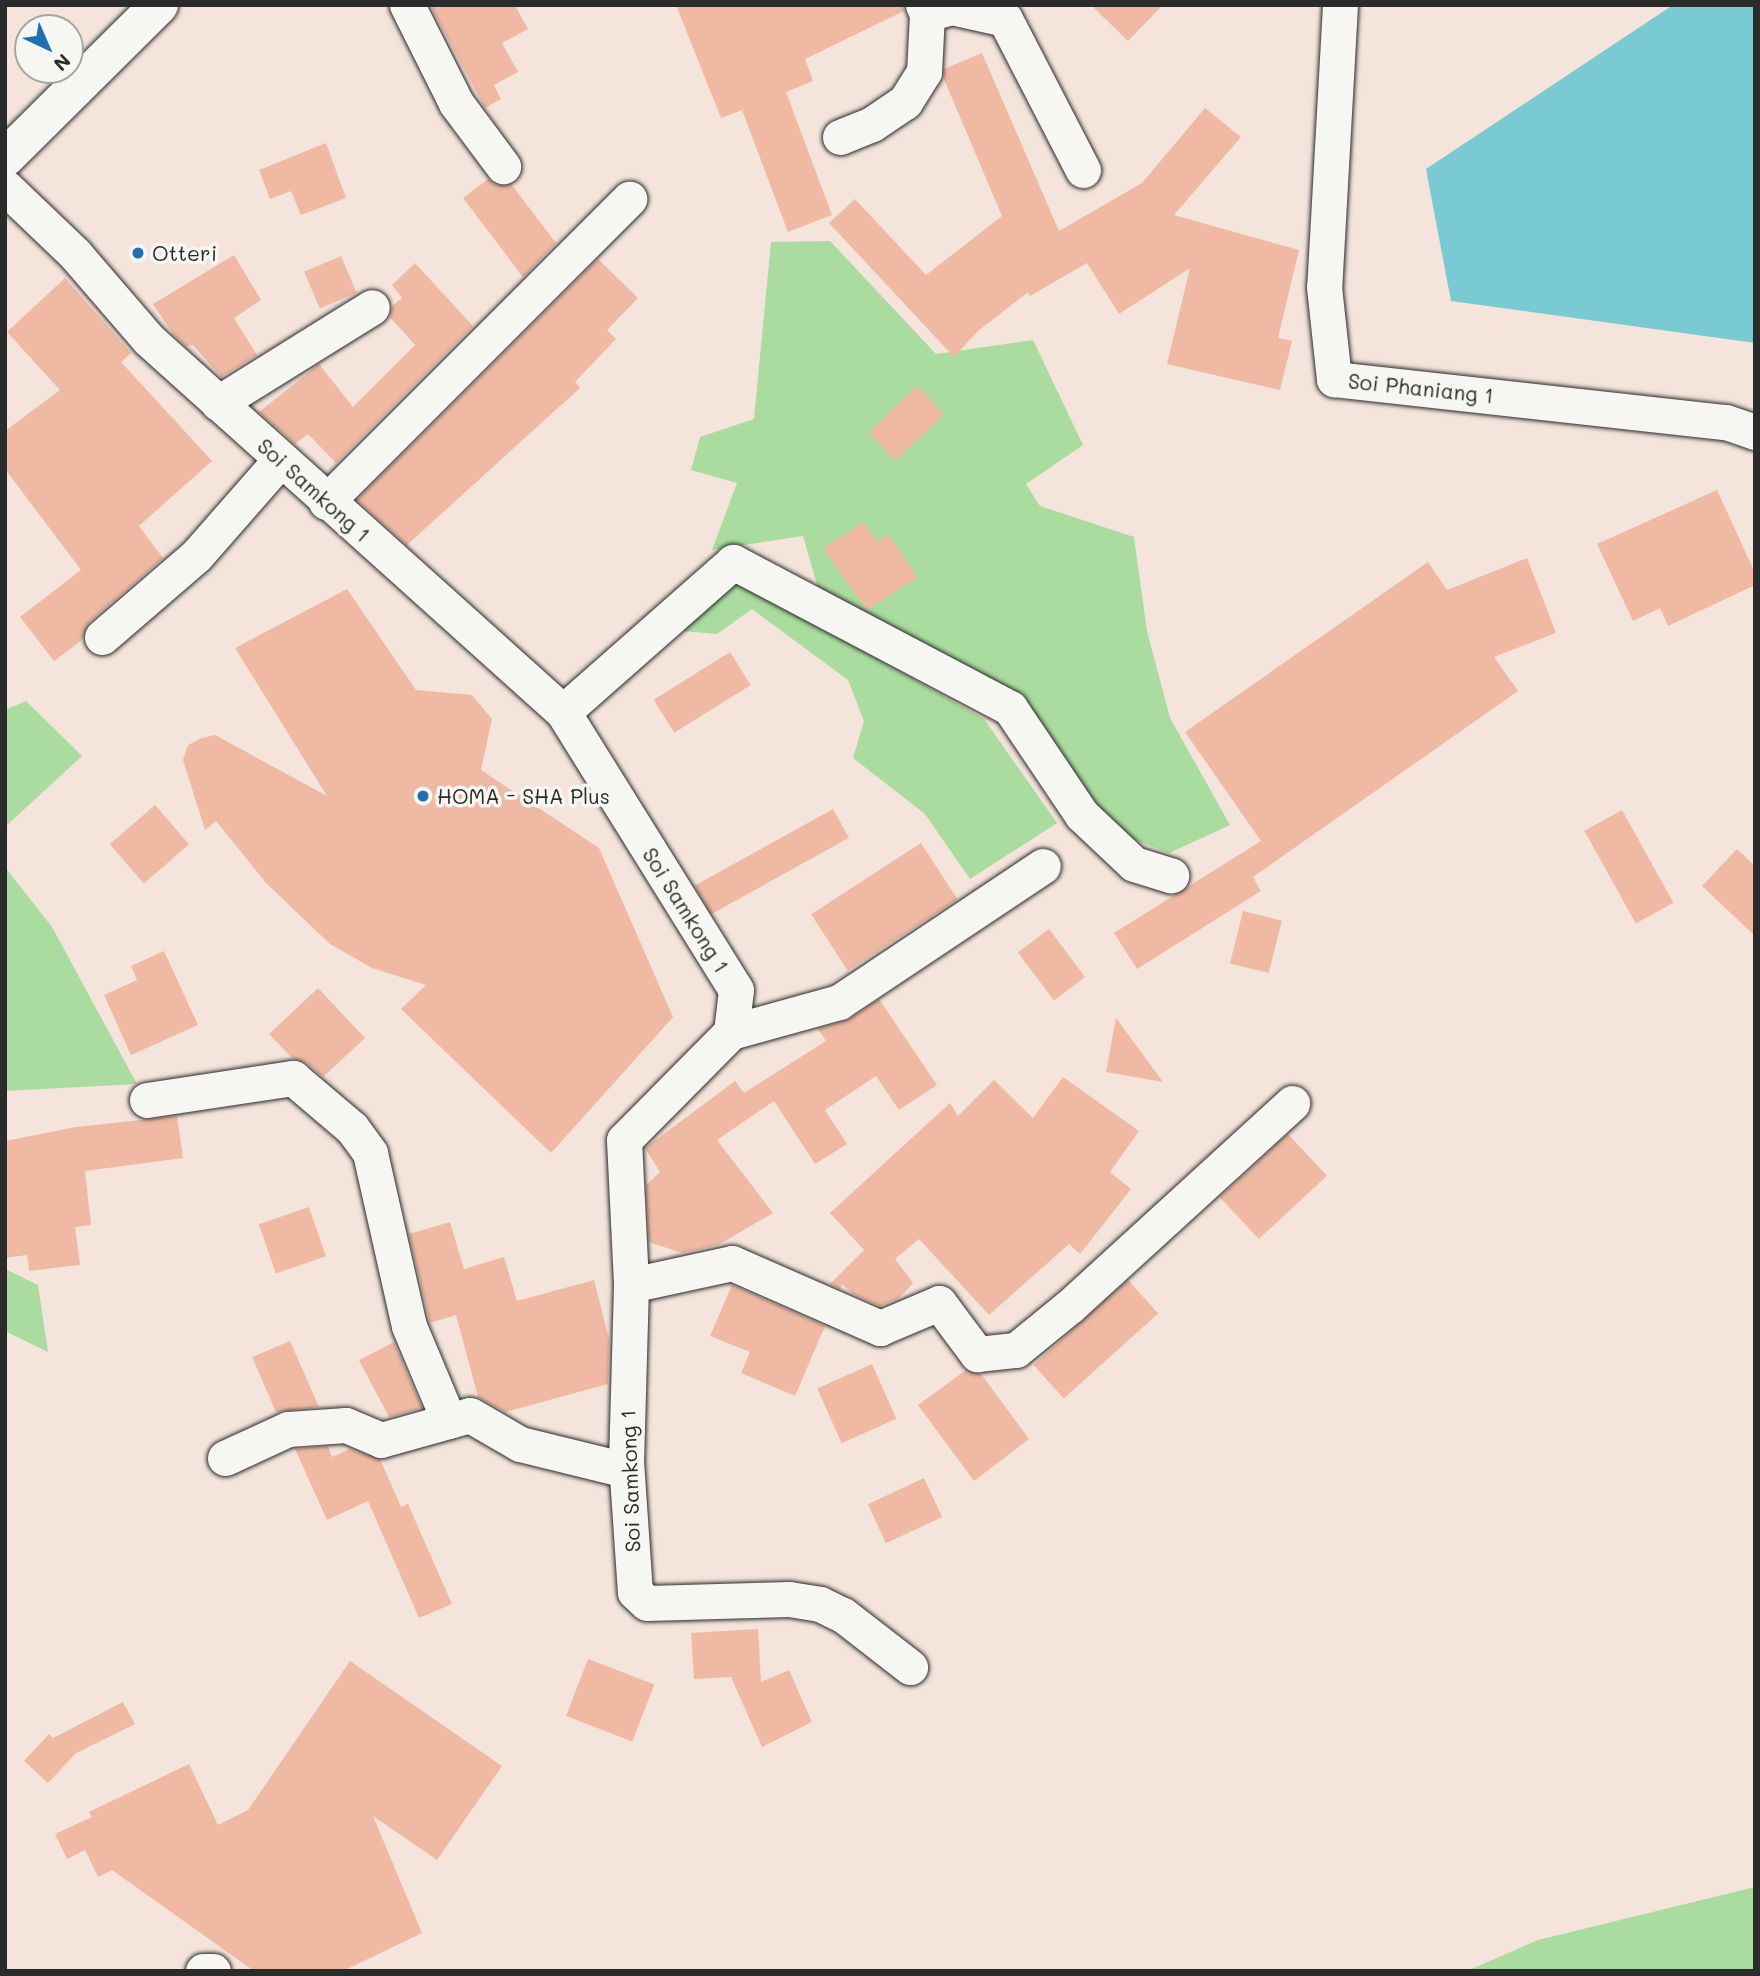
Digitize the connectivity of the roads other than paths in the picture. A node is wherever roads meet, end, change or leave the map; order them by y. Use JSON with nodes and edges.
{"nodes":[{"id":1,"x":159,"y":5,"type":"edge"},
{"id":2,"x":407,"y":5,"type":"edge"},
{"id":3,"x":1340,"y":5,"type":"edge"},
{"id":4,"x":925,"y":10,"type":"edge"},
{"id":5,"x":840,"y":137,"type":"dead end"},
{"id":6,"x":7,"y":161,"type":"edge"},
{"id":7,"x":503,"y":166,"type":"dead end"},
{"id":8,"x":1083,"y":170,"type":"dead end"},
{"id":9,"x":629,"y":199,"type":"dead end"},
{"id":10,"x":372,"y":307,"type":"dead end"},
{"id":11,"x":218,"y":404,"type":"junction"},
{"id":12,"x":1755,"y":432,"type":"edge"},
{"id":13,"x":280,"y":460,"type":"junction"},
{"id":14,"x":327,"y":502,"type":"junction"},
{"id":15,"x":102,"y":638,"type":"dead end"},
{"id":16,"x":563,"y":712,"type":"junction"},
{"id":17,"x":1042,"y":866,"type":"dead end"},
{"id":18,"x":1171,"y":875,"type":"dead end"},
{"id":19,"x":731,"y":1031,"type":"junction"},
{"id":20,"x":147,"y":1100,"type":"dead end"},
{"id":21,"x":1292,"y":1103,"type":"dead end"},
{"id":22,"x":631,"y":1286,"type":"junction"},
{"id":23,"x":449,"y":1421,"type":"junction"},
{"id":24,"x":225,"y":1458,"type":"dead end"},
{"id":25,"x":626,"y":1470,"type":"junction"},
{"id":26,"x":910,"y":1667,"type":"dead end"},
{"id":27,"x":203,"y":1971,"type":"edge"},
{"id":28,"x":213,"y":1971,"type":"edge"}],
"edges":[{"from":1,"to":6,"type":"street"},
{"from":2,"to":7,"type":"street"},
{"from":3,"to":12,"type":"street","name":"Soi Phaniang 1"},
{"from":4,"to":5,"type":"street"},
{"from":4,"to":8,"type":"street"},
{"from":6,"to":11,"type":"street","name":"Soi Samkong 1"},
{"from":9,"to":14,"type":"street"},
{"from":10,"to":11,"type":"street"},
{"from":11,"to":13,"type":"street","name":"Soi Samkong 1"},
{"from":13,"to":14,"type":"street","name":"Soi Samkong 1"},
{"from":13,"to":15,"type":"street"},
{"from":14,"to":16,"type":"street","name":"Soi Samkong 1"},
{"from":16,"to":18,"type":"street"},
{"from":16,"to":19,"type":"street","name":"Soi Samkong 1"},
{"from":17,"to":19,"type":"street"},
{"from":19,"to":22,"type":"street","name":"Soi Samkong 1"},
{"from":20,"to":23,"type":"street"},
{"from":21,"to":22,"type":"street"},
{"from":22,"to":25,"type":"street","name":"Soi Samkong 1"},
{"from":23,"to":24,"type":"street"},
{"from":23,"to":25,"type":"street"},
{"from":25,"to":26,"type":"street","name":"Soi Samkong 1"},
{"from":27,"to":28,"type":"street"}]}
